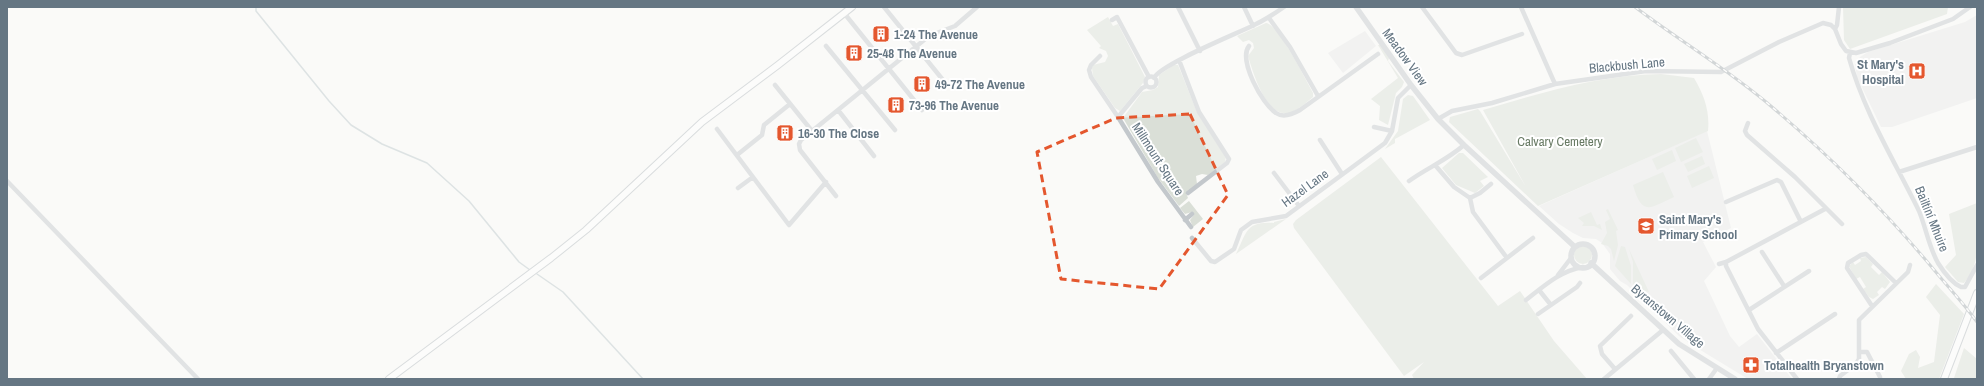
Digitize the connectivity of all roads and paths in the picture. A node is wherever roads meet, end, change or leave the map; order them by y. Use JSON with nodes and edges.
{"nodes":[{"id":1,"x":852,"y":7,"type":"edge"},
{"id":2,"x":884,"y":7,"type":"edge"},
{"id":3,"x":977,"y":7,"type":"edge"},
{"id":4,"x":1178,"y":7,"type":"edge"},
{"id":5,"x":1244,"y":7,"type":"edge"},
{"id":6,"x":1284,"y":7,"type":"edge"},
{"id":7,"x":1356,"y":7,"type":"edge"},
{"id":8,"x":1422,"y":7,"type":"edge"},
{"id":9,"x":1521,"y":7,"type":"edge"},
{"id":10,"x":1839,"y":7,"type":"edge"},
{"id":11,"x":1970,"y":7,"type":"edge"},
{"id":12,"x":844,"y":13,"type":"junction"},
{"id":13,"x":1269,"y":18,"type":"junction"},
{"id":14,"x":1112,"y":20,"type":"dead end"},
{"id":15,"x":1253,"y":26,"type":"junction"},
{"id":16,"x":1835,"y":29,"type":"junction"},
{"id":17,"x":1522,"y":34,"type":"dead end"},
{"id":18,"x":826,"y":46,"type":"dead end"},
{"id":19,"x":1248,"y":46,"type":"dead end"},
{"id":20,"x":916,"y":47,"type":"junction"},
{"id":21,"x":1200,"y":50,"type":"junction"},
{"id":22,"x":1850,"y":53,"type":"junction"},
{"id":23,"x":1378,"y":54,"type":"dead end"},
{"id":24,"x":1100,"y":56,"type":"dead end"},
{"id":25,"x":1179,"y":60,"type":"junction"},
{"id":26,"x":889,"y":68,"type":"junction"},
{"id":27,"x":1151,"y":78,"type":"junction"},
{"id":28,"x":1555,"y":84,"type":"junction"},
{"id":29,"x":775,"y":85,"type":"dead end"},
{"id":30,"x":947,"y":85,"type":"dead end"},
{"id":31,"x":1411,"y":85,"type":"junction"},
{"id":32,"x":1147,"y":86,"type":"junction"},
{"id":33,"x":862,"y":90,"type":"junction"},
{"id":34,"x":1318,"y":96,"type":"junction"},
{"id":35,"x":790,"y":104,"type":"junction"},
{"id":36,"x":838,"y":110,"type":"junction"},
{"id":37,"x":922,"y":110,"type":"dead end"},
{"id":38,"x":1118,"y":117,"type":"junction"},
{"id":39,"x":1440,"y":118,"type":"junction"},
{"id":40,"x":1748,"y":123,"type":"dead end"},
{"id":41,"x":1374,"y":128,"type":"dead end"},
{"id":42,"x":717,"y":129,"type":"dead end"},
{"id":43,"x":896,"y":130,"type":"dead end"},
{"id":44,"x":812,"y":131,"type":"junction"},
{"id":45,"x":1392,"y":131,"type":"junction"},
{"id":46,"x":1320,"y":140,"type":"dead end"},
{"id":47,"x":1464,"y":145,"type":"junction"},
{"id":48,"x":1977,"y":147,"type":"edge"},
{"id":49,"x":737,"y":155,"type":"junction"},
{"id":50,"x":874,"y":156,"type":"dead end"},
{"id":51,"x":1436,"y":164,"type":"junction"},
{"id":52,"x":1899,"y":172,"type":"junction"},
{"id":53,"x":1274,"y":173,"type":"dead end"},
{"id":54,"x":1342,"y":174,"type":"junction"},
{"id":55,"x":1200,"y":176,"type":"dead end"},
{"id":56,"x":753,"y":177,"type":"junction"},
{"id":57,"x":7,"y":181,"type":"edge"},
{"id":58,"x":1204,"y":181,"type":"junction"},
{"id":59,"x":1409,"y":181,"type":"dead end"},
{"id":60,"x":826,"y":182,"type":"junction"},
{"id":61,"x":1491,"y":184,"type":"dead end"},
{"id":62,"x":738,"y":188,"type":"dead end"},
{"id":63,"x":1188,"y":193,"type":"dead end"},
{"id":64,"x":836,"y":196,"type":"dead end"},
{"id":65,"x":1470,"y":198,"type":"junction"},
{"id":66,"x":1726,"y":202,"type":"dead end"},
{"id":67,"x":1299,"y":206,"type":"junction"},
{"id":68,"x":1825,"y":209,"type":"junction"},
{"id":69,"x":1192,"y":214,"type":"dead end"},
{"id":70,"x":1185,"y":220,"type":"junction"},
{"id":71,"x":1801,"y":222,"type":"junction"},
{"id":72,"x":1842,"y":224,"type":"dead end"},
{"id":73,"x":1191,"y":227,"type":"dead end"},
{"id":74,"x":1192,"y":238,"type":"dead end"},
{"id":75,"x":1533,"y":238,"type":"dead end"},
{"id":76,"x":1575,"y":247,"type":"junction"},
{"id":77,"x":1762,"y":252,"type":"dead end"},
{"id":78,"x":1507,"y":258,"type":"junction"},
{"id":79,"x":1571,"y":258,"type":"junction"},
{"id":80,"x":1726,"y":262,"type":"junction"},
{"id":81,"x":1591,"y":263,"type":"junction"},
{"id":82,"x":1719,"y":264,"type":"dead end"},
{"id":83,"x":1910,"y":265,"type":"dead end"},
{"id":84,"x":1977,"y":265,"type":"edge"},
{"id":85,"x":1583,"y":267,"type":"junction"},
{"id":86,"x":1809,"y":271,"type":"dead end"},
{"id":87,"x":1557,"y":277,"type":"junction"},
{"id":88,"x":1481,"y":278,"type":"dead end"},
{"id":89,"x":1580,"y":283,"type":"dead end"},
{"id":90,"x":1896,"y":283,"type":"junction"},
{"id":91,"x":1784,"y":286,"type":"junction"},
{"id":92,"x":1539,"y":290,"type":"junction"},
{"id":93,"x":1977,"y":293,"type":"edge"},
{"id":94,"x":1526,"y":300,"type":"dead end"},
{"id":95,"x":1551,"y":305,"type":"junction"},
{"id":96,"x":1872,"y":306,"type":"junction"},
{"id":97,"x":1749,"y":310,"type":"junction"},
{"id":98,"x":1538,"y":314,"type":"dead end"},
{"id":99,"x":1835,"y":314,"type":"dead end"},
{"id":100,"x":1631,"y":316,"type":"dead end"},
{"id":101,"x":1663,"y":330,"type":"junction"},
{"id":102,"x":1671,"y":352,"type":"dead end"},
{"id":103,"x":1860,"y":352,"type":"junction"},
{"id":104,"x":1776,"y":353,"type":"junction"},
{"id":105,"x":1717,"y":368,"type":"junction"},
{"id":106,"x":1615,"y":369,"type":"junction"},
{"id":107,"x":1880,"y":377,"type":"dead end"},
{"id":108,"x":198,"y":379,"type":"edge"},
{"id":109,"x":389,"y":379,"type":"edge"},
{"id":110,"x":1604,"y":379,"type":"edge"},
{"id":111,"x":1694,"y":379,"type":"edge"},
{"id":112,"x":1710,"y":379,"type":"edge"},
{"id":113,"x":1734,"y":379,"type":"edge"},
{"id":114,"x":1797,"y":379,"type":"edge"},
{"id":115,"x":1838,"y":379,"type":"edge"},
{"id":116,"x":1944,"y":379,"type":"edge"}],
"edges":[{"from":1,"to":12,"type":"main road"},
{"from":2,"to":20,"type":"street"},
{"from":3,"to":20,"type":"street"},
{"from":4,"to":21,"type":"street"},
{"from":5,"to":15,"type":"street"},
{"from":6,"to":13,"type":"street","name":"Millmount Square"},
{"from":7,"to":31,"type":"street","name":"Meadow View"},
{"from":8,"to":17,"type":"street"},
{"from":9,"to":28,"type":"street"},
{"from":10,"to":16,"type":"street"},
{"from":11,"to":22,"type":"street"},
{"from":12,"to":26,"type":"street"},
{"from":12,"to":109,"type":"main road"},
{"from":13,"to":15,"type":"street","name":"Millmount Square"},
{"from":13,"to":34,"type":"street"},
{"from":14,"to":27,"type":"street"},
{"from":15,"to":21,"type":"street","name":"Millmount Square"},
{"from":16,"to":22,"type":"street"},
{"from":16,"to":28,"type":"street","name":"Blackbush Lane"},
{"from":18,"to":33,"type":"street"},
{"from":19,"to":34,"type":"street"},
{"from":20,"to":26,"type":"street"},
{"from":20,"to":30,"type":"street"},
{"from":21,"to":25,"type":"street","name":"Millmount Square"},
{"from":22,"to":52,"type":"street","name":"Bailtíní Mhuire"},
{"from":23,"to":34,"type":"street"},
{"from":24,"to":38,"type":"street"},
{"from":25,"to":27,"type":"street","name":"Millmount Square"},
{"from":25,"to":58,"type":"street"},
{"from":26,"to":33,"type":"street"},
{"from":26,"to":37,"type":"street"},
{"from":27,"to":32,"type":"street"},
{"from":27,"to":32,"type":"street","name":"Millmount Square"},
{"from":28,"to":39,"type":"street","name":"Blackbush Lane"},
{"from":29,"to":35,"type":"street"},
{"from":31,"to":39,"type":"street","name":"Meadow View"},
{"from":31,"to":45,"type":"street","name":"Hazel Lane"},
{"from":32,"to":38,"type":"street","name":"Millmount Square"},
{"from":33,"to":36,"type":"street"},
{"from":33,"to":43,"type":"street"},
{"from":35,"to":44,"type":"street"},
{"from":35,"to":49,"type":"street"},
{"from":36,"to":44,"type":"street"},
{"from":36,"to":50,"type":"street"},
{"from":38,"to":70,"type":"street","name":"Millmount Square"},
{"from":39,"to":47,"type":"street","name":"Meadow View"},
{"from":40,"to":68,"type":"street"},
{"from":41,"to":45,"type":"street"},
{"from":42,"to":49,"type":"street"},
{"from":44,"to":60,"type":"street"},
{"from":45,"to":54,"type":"street","name":"Hazel Lane"},
{"from":46,"to":54,"type":"street"},
{"from":47,"to":51,"type":"street"},
{"from":47,"to":76,"type":"street","name":"Meadow View"},
{"from":48,"to":52,"type":"street"},
{"from":49,"to":56,"type":"street"},
{"from":51,"to":59,"type":"street"},
{"from":51,"to":65,"type":"street"},
{"from":52,"to":84,"type":"street","name":"Bailtíní Mhuire"},
{"from":53,"to":67,"type":"street"},
{"from":54,"to":67,"type":"street","name":"Hazel Lane"},
{"from":55,"to":58,"type":"street"},
{"from":56,"to":60,"type":"street"},
{"from":56,"to":62,"type":"street"},
{"from":57,"to":108,"type":"street"},
{"from":58,"to":63,"type":"street"},
{"from":60,"to":64,"type":"street"},
{"from":61,"to":65,"type":"street"},
{"from":65,"to":78,"type":"street"},
{"from":66,"to":71,"type":"street"},
{"from":67,"to":74,"type":"street","name":"Hazel Lane"},
{"from":68,"to":71,"type":"street"},
{"from":68,"to":72,"type":"street"},
{"from":69,"to":70,"type":"street"},
{"from":70,"to":73,"type":"street","name":"Millmount Square"},
{"from":71,"to":80,"type":"street"},
{"from":75,"to":78,"type":"street"},
{"from":76,"to":79,"type":"street"},
{"from":76,"to":81,"type":"street"},
{"from":77,"to":91,"type":"street"},
{"from":78,"to":88,"type":"street"},
{"from":79,"to":85,"type":"street"},
{"from":79,"to":87,"type":"street"},
{"from":80,"to":82,"type":"street"},
{"from":80,"to":97,"type":"street"},
{"from":81,"to":85,"type":"street"},
{"from":81,"to":101,"type":"street","name":"Byranstown Village"},
{"from":83,"to":90,"type":"street"},
{"from":85,"to":87,"type":"street"},
{"from":86,"to":91,"type":"street"},
{"from":87,"to":92,"type":"street"},
{"from":89,"to":95,"type":"street"},
{"from":90,"to":96,"type":"street"},
{"from":90,"to":96,"type":"street"},
{"from":91,"to":97,"type":"street"},
{"from":92,"to":94,"type":"street"},
{"from":92,"to":95,"type":"street"},
{"from":93,"to":116,"type":"main road"},
{"from":95,"to":98,"type":"street"},
{"from":96,"to":103,"type":"street"},
{"from":97,"to":104,"type":"street"},
{"from":99,"to":104,"type":"street"},
{"from":100,"to":106,"type":"street"},
{"from":101,"to":105,"type":"street","name":"Byranstown Village"},
{"from":101,"to":106,"type":"street"},
{"from":102,"to":111,"type":"street"},
{"from":103,"to":107,"type":"street"},
{"from":103,"to":115,"type":"street"},
{"from":104,"to":114,"type":"street"},
{"from":105,"to":112,"type":"street"},
{"from":105,"to":113,"type":"street","name":"Byranstown Village"},
{"from":106,"to":110,"type":"street"}]}
